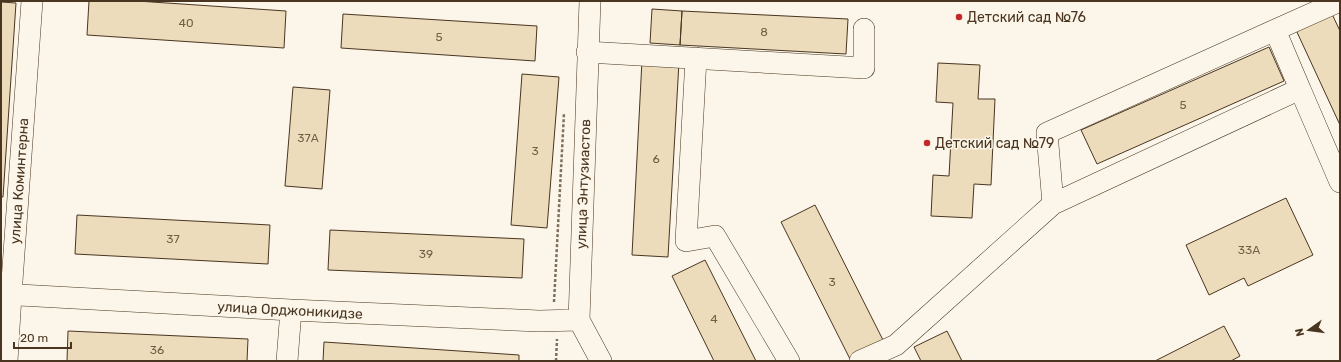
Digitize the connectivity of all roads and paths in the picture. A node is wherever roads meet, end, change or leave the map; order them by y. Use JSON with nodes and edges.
{"nodes":[{"id":1,"x":32,"y":1,"type":"edge"},
{"id":2,"x":590,"y":1,"type":"edge"},
{"id":3,"x":1340,"y":1,"type":"edge"},
{"id":4,"x":864,"y":29,"type":"dead end"},
{"id":5,"x":1275,"y":30,"type":"junction"},
{"id":6,"x":587,"y":52,"type":"junction"},
{"id":7,"x":696,"y":58,"type":"junction"},
{"id":8,"x":1300,"y":89,"type":"junction"},
{"id":9,"x":564,"y":111,"type":"dead end"},
{"id":10,"x":1340,"y":182,"type":"edge"},
{"id":11,"x":1053,"y":204,"type":"junction"},
{"id":12,"x":6,"y":295,"type":"edge"},
{"id":13,"x":291,"y":310,"type":"junction"},
{"id":14,"x":579,"y":320,"type":"junction"},
{"id":15,"x":558,"y":321,"type":"junction"},
{"id":16,"x":8,"y":361,"type":"edge"},
{"id":17,"x":287,"y":361,"type":"edge"},
{"id":18,"x":601,"y":361,"type":"edge"},
{"id":19,"x":789,"y":361,"type":"edge"},
{"id":20,"x":860,"y":361,"type":"edge"}],
"edges":[{"from":1,"to":12,"type":"street","name":"улица Коминтерна"},
{"from":2,"to":6,"type":"street","name":"улица Энтузиастов"},
{"from":3,"to":5,"type":"street"},
{"from":4,"to":7,"type":"street"},
{"from":5,"to":8,"type":"street"},
{"from":5,"to":11,"type":"street"},
{"from":6,"to":7,"type":"street"},
{"from":6,"to":14,"type":"street","name":"улица Энтузиастов"},
{"from":7,"to":19,"type":"street"},
{"from":8,"to":10,"type":"street"},
{"from":8,"to":11,"type":"street"},
{"from":9,"to":15,"type":"path"},
{"from":11,"to":20,"type":"street"},
{"from":12,"to":13,"type":"street","name":"улица Орджоникидзе"},
{"from":12,"to":16,"type":"street","name":"улица Коминтерна"},
{"from":13,"to":15,"type":"street","name":"улица Орджоникидзе"},
{"from":13,"to":17,"type":"street"},
{"from":14,"to":15,"type":"street","name":"улица Орджоникидзе"},
{"from":14,"to":18,"type":"street","name":"улица Энтузиастов"}]}
